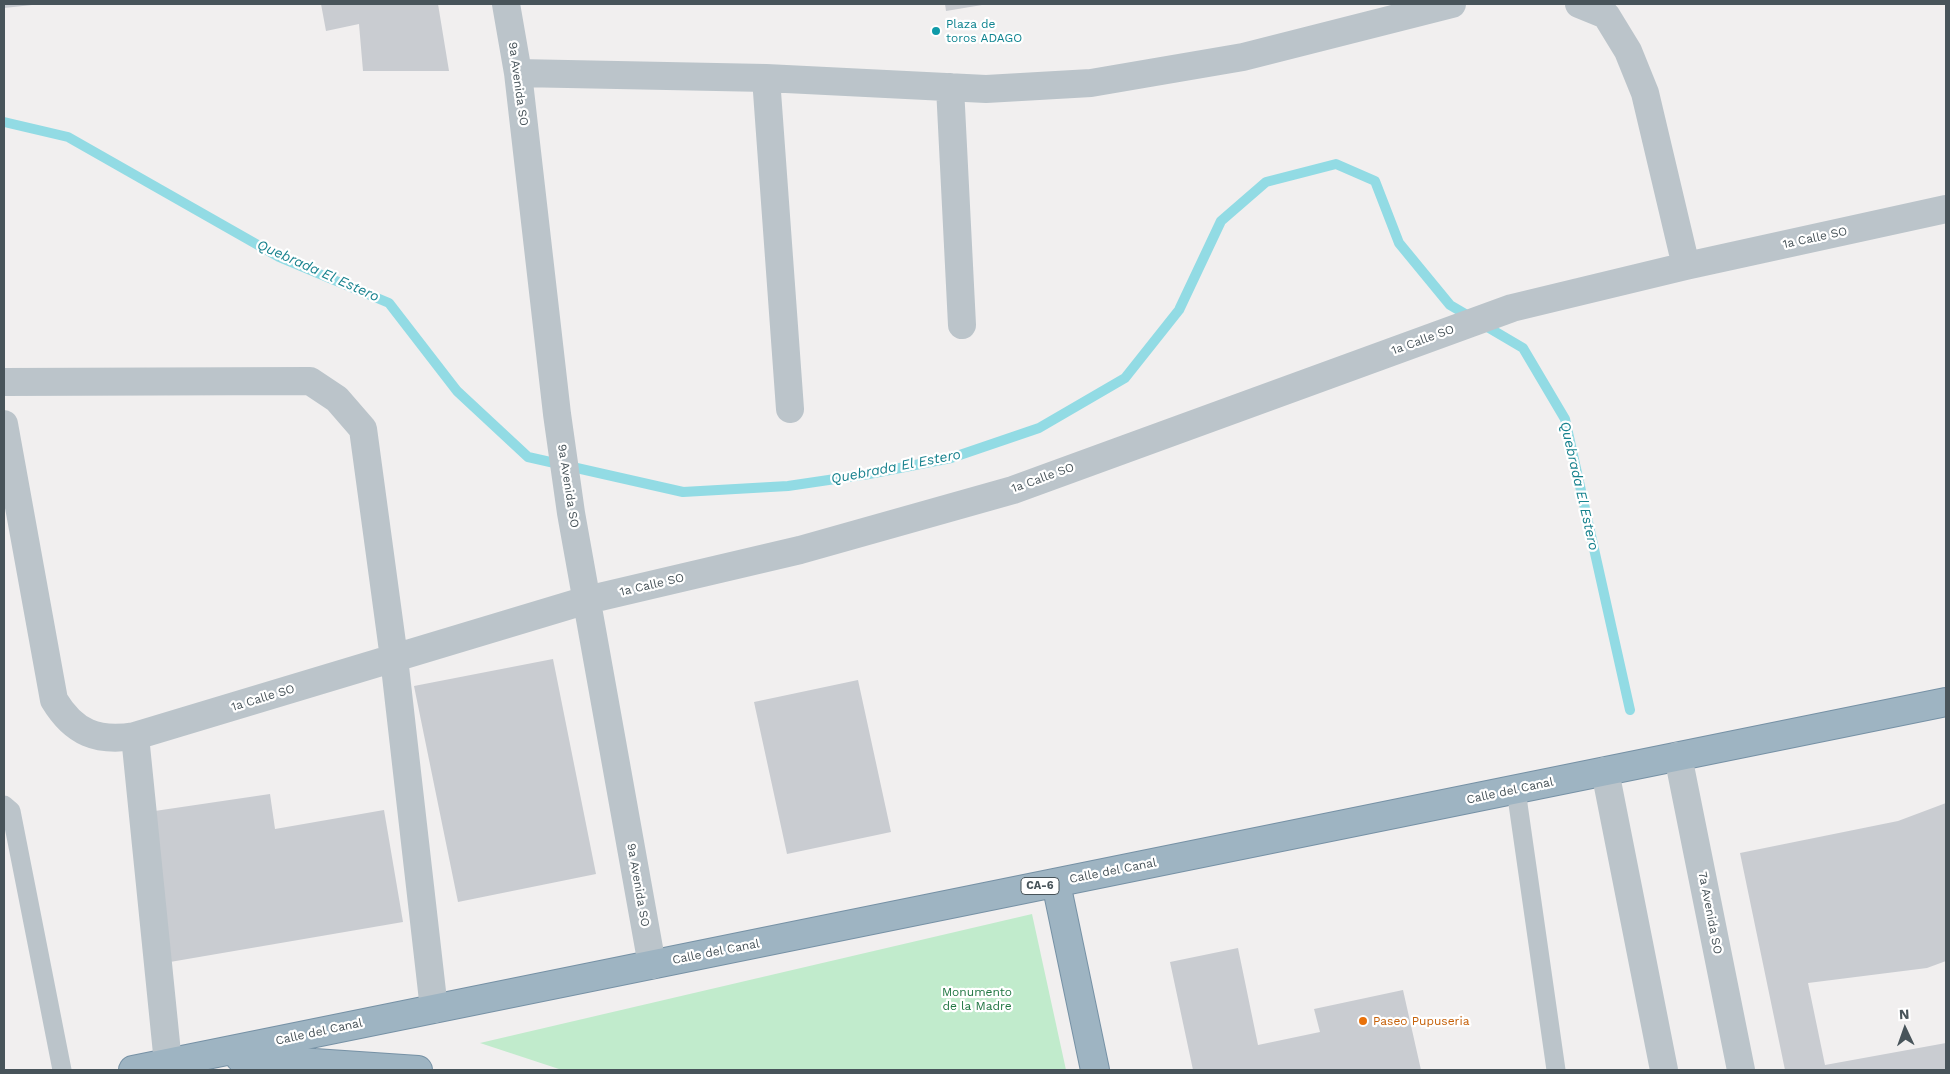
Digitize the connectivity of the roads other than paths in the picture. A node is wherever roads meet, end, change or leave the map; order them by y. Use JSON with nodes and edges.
{"nodes":[{"id":1,"x":506,"y":4,"type":"edge"},
{"id":2,"x":1452,"y":4,"type":"edge"},
{"id":3,"x":1579,"y":4,"type":"edge"},
{"id":4,"x":518,"y":73,"type":"junction"},
{"id":5,"x":766,"y":78,"type":"junction"},
{"id":6,"x":950,"y":87,"type":"junction"},
{"id":7,"x":1946,"y":209,"type":"edge"},
{"id":8,"x":1686,"y":266,"type":"junction"},
{"id":9,"x":962,"y":325,"type":"dead end"},
{"id":10,"x":4,"y":382,"type":"edge"},
{"id":11,"x":790,"y":408,"type":"dead end"},
{"id":12,"x":4,"y":424,"type":"edge"},
{"id":13,"x":587,"y":600,"type":"junction"},
{"id":14,"x":394,"y":658,"type":"junction"},
{"id":15,"x":1946,"y":702,"type":"edge"},
{"id":16,"x":134,"y":736,"type":"junction"},
{"id":17,"x":1678,"y":756,"type":"junction"},
{"id":18,"x":1605,"y":771,"type":"junction"},
{"id":19,"x":1516,"y":790,"type":"junction"},
{"id":20,"x":4,"y":805,"type":"edge"},
{"id":21,"x":1056,"y":883,"type":"junction"},
{"id":22,"x":652,"y":965,"type":"junction"},
{"id":23,"x":434,"y":1009,"type":"junction"},
{"id":24,"x":205,"y":1055,"type":"junction"},
{"id":25,"x":168,"y":1063,"type":"junction"},
{"id":26,"x":62,"y":1070,"type":"edge"},
{"id":27,"x":133,"y":1070,"type":"edge"},
{"id":28,"x":418,"y":1070,"type":"edge"},
{"id":29,"x":1095,"y":1070,"type":"edge"},
{"id":30,"x":1556,"y":1070,"type":"edge"},
{"id":31,"x":1664,"y":1070,"type":"edge"},
{"id":32,"x":1741,"y":1070,"type":"edge"}],
"edges":[{"from":1,"to":4,"type":"street","name":"9a Avenida SO"},
{"from":2,"to":6,"type":"street"},
{"from":3,"to":8,"type":"street"},
{"from":4,"to":5,"type":"street"},
{"from":4,"to":13,"type":"street","name":"9a Avenida SO"},
{"from":5,"to":6,"type":"street"},
{"from":5,"to":11,"type":"street"},
{"from":6,"to":9,"type":"street"},
{"from":7,"to":8,"type":"street","name":"1a Calle SO"},
{"from":8,"to":13,"type":"street","name":"1a Calle SO"},
{"from":10,"to":14,"type":"street"},
{"from":12,"to":16,"type":"street","name":"1a Calle SO"},
{"from":13,"to":14,"type":"street","name":"1a Calle SO"},
{"from":13,"to":22,"type":"street","name":"9a Avenida SO"},
{"from":14,"to":16,"type":"street","name":"1a Calle SO"},
{"from":14,"to":23,"type":"street"},
{"from":15,"to":17,"type":"highway","name":"Calle del Canal","number":"CA-6"},
{"from":16,"to":25,"type":"street"},
{"from":17,"to":18,"type":"highway","name":"Calle del Canal","number":"CA-6"},
{"from":17,"to":32,"type":"street","name":"7a Avenida SO"},
{"from":18,"to":19,"type":"highway","name":"Calle del Canal","number":"CA-6"},
{"from":18,"to":31,"type":"street"},
{"from":19,"to":21,"type":"highway","name":"Calle del Canal","number":"CA-6"},
{"from":19,"to":30,"type":"lane"},
{"from":20,"to":26,"type":"lane"},
{"from":21,"to":22,"type":"highway","name":"Calle del Canal","number":"CA-6"},
{"from":21,"to":29,"type":"highway"},
{"from":22,"to":23,"type":"highway","name":"Calle del Canal","number":"CA-6"},
{"from":23,"to":24,"type":"highway","name":"Calle del Canal","number":"CA-6"},
{"from":24,"to":25,"type":"highway","name":"Calle del Canal","number":"CA-6"},
{"from":24,"to":28,"type":"highway"},
{"from":25,"to":27,"type":"highway","name":"Calle del Canal","number":"CA-6"}]}
